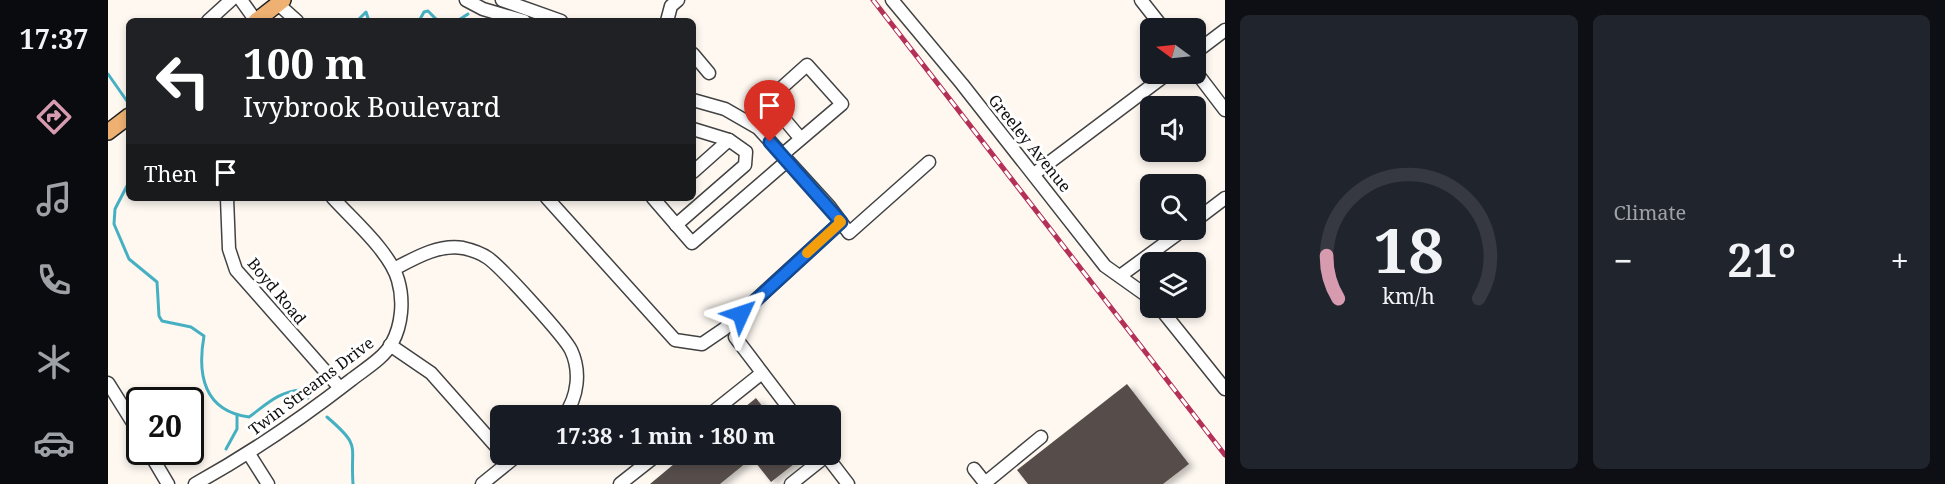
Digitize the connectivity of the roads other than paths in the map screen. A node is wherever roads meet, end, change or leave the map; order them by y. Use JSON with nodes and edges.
{"nodes":[{"id":1,"x":231,"y":0,"type":"edge"},
{"id":2,"x":241,"y":0,"type":"edge"},
{"id":3,"x":466,"y":0,"type":"edge"},
{"id":4,"x":502,"y":0,"type":"edge"},
{"id":5,"x":678,"y":0,"type":"edge"},
{"id":6,"x":892,"y":0,"type":"edge"},
{"id":7,"x":1141,"y":0,"type":"edge"},
{"id":8,"x":281,"y":2,"type":"edge"},
{"id":9,"x":211,"y":18,"type":"edge"},
{"id":10,"x":254,"y":18,"type":"edge"},
{"id":11,"x":260,"y":18,"type":"edge"},
{"id":12,"x":294,"y":18,"type":"edge"},
{"id":13,"x":514,"y":18,"type":"edge"},
{"id":14,"x":553,"y":18,"type":"edge"},
{"id":15,"x":668,"y":18,"type":"edge"},
{"id":16,"x":1155,"y":18,"type":"edge"},
{"id":17,"x":1225,"y":30,"type":"edge"},
{"id":18,"x":1206,"y":44,"type":"edge"},
{"id":19,"x":696,"y":58,"type":"edge"},
{"id":20,"x":709,"y":73,"type":"dead end"},
{"id":21,"x":1154,"y":84,"type":"edge"},
{"id":22,"x":1205,"y":84,"type":"edge"},
{"id":23,"x":696,"y":101,"type":"edge"},
{"id":24,"x":1225,"y":110,"type":"edge"},
{"id":25,"x":126,"y":119,"type":"edge"},
{"id":26,"x":108,"y":132,"type":"edge"},
{"id":27,"x":696,"y":133,"type":"edge"},
{"id":28,"x":801,"y":138,"type":"junction"},
{"id":29,"x":729,"y":140,"type":"junction"},
{"id":30,"x":785,"y":158,"type":"junction"},
{"id":31,"x":929,"y":162,"type":"dead end"},
{"id":32,"x":696,"y":169,"type":"edge"},
{"id":33,"x":1034,"y":174,"type":"junction"},
{"id":34,"x":1225,"y":198,"type":"edge"},
{"id":35,"x":227,"y":201,"type":"edge"},
{"id":36,"x":336,"y":201,"type":"edge"},
{"id":37,"x":550,"y":201,"type":"edge"},
{"id":38,"x":660,"y":201,"type":"edge"},
{"id":39,"x":1206,"y":212,"type":"edge"},
{"id":40,"x":841,"y":222,"type":"junction"},
{"id":41,"x":676,"y":225,"type":"junction"},
{"id":42,"x":1169,"y":240,"type":"edge"},
{"id":43,"x":394,"y":269,"type":"junction"},
{"id":44,"x":1120,"y":276,"type":"junction"},
{"id":45,"x":1140,"y":291,"type":"edge"},
{"id":46,"x":1168,"y":318,"type":"edge"},
{"id":47,"x":735,"y":337,"type":"dead end"},
{"id":48,"x":390,"y":345,"type":"junction"},
{"id":49,"x":1225,"y":368,"type":"edge"},
{"id":50,"x":762,"y":373,"type":"junction"},
{"id":51,"x":1215,"y":376,"type":"junction"},
{"id":52,"x":109,"y":387,"type":"edge"},
{"id":53,"x":340,"y":388,"type":"junction"},
{"id":54,"x":1225,"y":389,"type":"edge"},
{"id":55,"x":570,"y":405,"type":"edge"},
{"id":56,"x":722,"y":405,"type":"edge"},
{"id":57,"x":787,"y":405,"type":"edge"},
{"id":58,"x":126,"y":413,"type":"edge"},
{"id":59,"x":490,"y":437,"type":"edge"},
{"id":60,"x":1041,"y":437,"type":"dead end"},
{"id":61,"x":249,"y":454,"type":"junction"},
{"id":62,"x":157,"y":465,"type":"edge"},
{"id":63,"x":500,"y":465,"type":"edge"},
{"id":64,"x":644,"y":465,"type":"edge"},
{"id":65,"x":814,"y":465,"type":"edge"},
{"id":66,"x":834,"y":465,"type":"edge"},
{"id":67,"x":974,"y":469,"type":"dead end"},
{"id":68,"x":168,"y":484,"type":"edge"},
{"id":69,"x":195,"y":484,"type":"edge"},
{"id":70,"x":268,"y":484,"type":"edge"},
{"id":71,"x":482,"y":484,"type":"edge"},
{"id":72,"x":620,"y":484,"type":"edge"},
{"id":73,"x":791,"y":484,"type":"edge"},
{"id":74,"x":848,"y":484,"type":"edge"},
{"id":75,"x":985,"y":484,"type":"edge"}],
"edges":[{"from":1,"to":9,"type":"street"},
{"from":2,"to":10,"type":"street"},
{"from":3,"to":13,"type":"street"},
{"from":4,"to":14,"type":"street"},
{"from":5,"to":15,"type":"street"},
{"from":6,"to":33,"type":"street","name":"Greeley Avenue"},
{"from":7,"to":16,"type":"street"},
{"from":8,"to":11,"type":"main road"},
{"from":8,"to":12,"type":"street"},
{"from":17,"to":18,"type":"street"},
{"from":19,"to":20,"type":"street"},
{"from":21,"to":33,"type":"street"},
{"from":22,"to":24,"type":"street"},
{"from":23,"to":30,"type":"street"},
{"from":25,"to":26,"type":"main road"},
{"from":27,"to":29,"type":"street"},
{"from":28,"to":28,"type":"street"},
{"from":28,"to":30,"type":"street"},
{"from":29,"to":32,"type":"street"},
{"from":29,"to":41,"type":"street"},
{"from":30,"to":40,"type":"street"},
{"from":30,"to":41,"type":"street"},
{"from":31,"to":40,"type":"street"},
{"from":33,"to":44,"type":"street","name":"Greeley Avenue"},
{"from":34,"to":39,"type":"street"},
{"from":35,"to":53,"type":"street","name":"Boyd Road"},
{"from":36,"to":43,"type":"street","name":"Twin Streams Drive"},
{"from":37,"to":40,"type":"street"},
{"from":38,"to":41,"type":"street"},
{"from":42,"to":44,"type":"street"},
{"from":43,"to":48,"type":"street","name":"Twin Streams Drive"},
{"from":43,"to":55,"type":"street"},
{"from":44,"to":45,"type":"street","name":"Greeley Avenue"},
{"from":46,"to":51,"type":"street"},
{"from":47,"to":50,"type":"street"},
{"from":48,"to":53,"type":"street","name":"Twin Streams Drive"},
{"from":48,"to":59,"type":"street"},
{"from":49,"to":51,"type":"street"},
{"from":50,"to":56,"type":"street"},
{"from":50,"to":57,"type":"street"},
{"from":51,"to":54,"type":"street"},
{"from":52,"to":58,"type":"street"},
{"from":53,"to":61,"type":"street","name":"Twin Streams Drive"},
{"from":60,"to":75,"type":"street"},
{"from":61,"to":69,"type":"street","name":"Twin Streams Drive"},
{"from":61,"to":70,"type":"street"},
{"from":62,"to":68,"type":"street"},
{"from":63,"to":71,"type":"street"},
{"from":64,"to":72,"type":"street"},
{"from":65,"to":73,"type":"street"},
{"from":66,"to":74,"type":"street"},
{"from":67,"to":75,"type":"street"}]}
